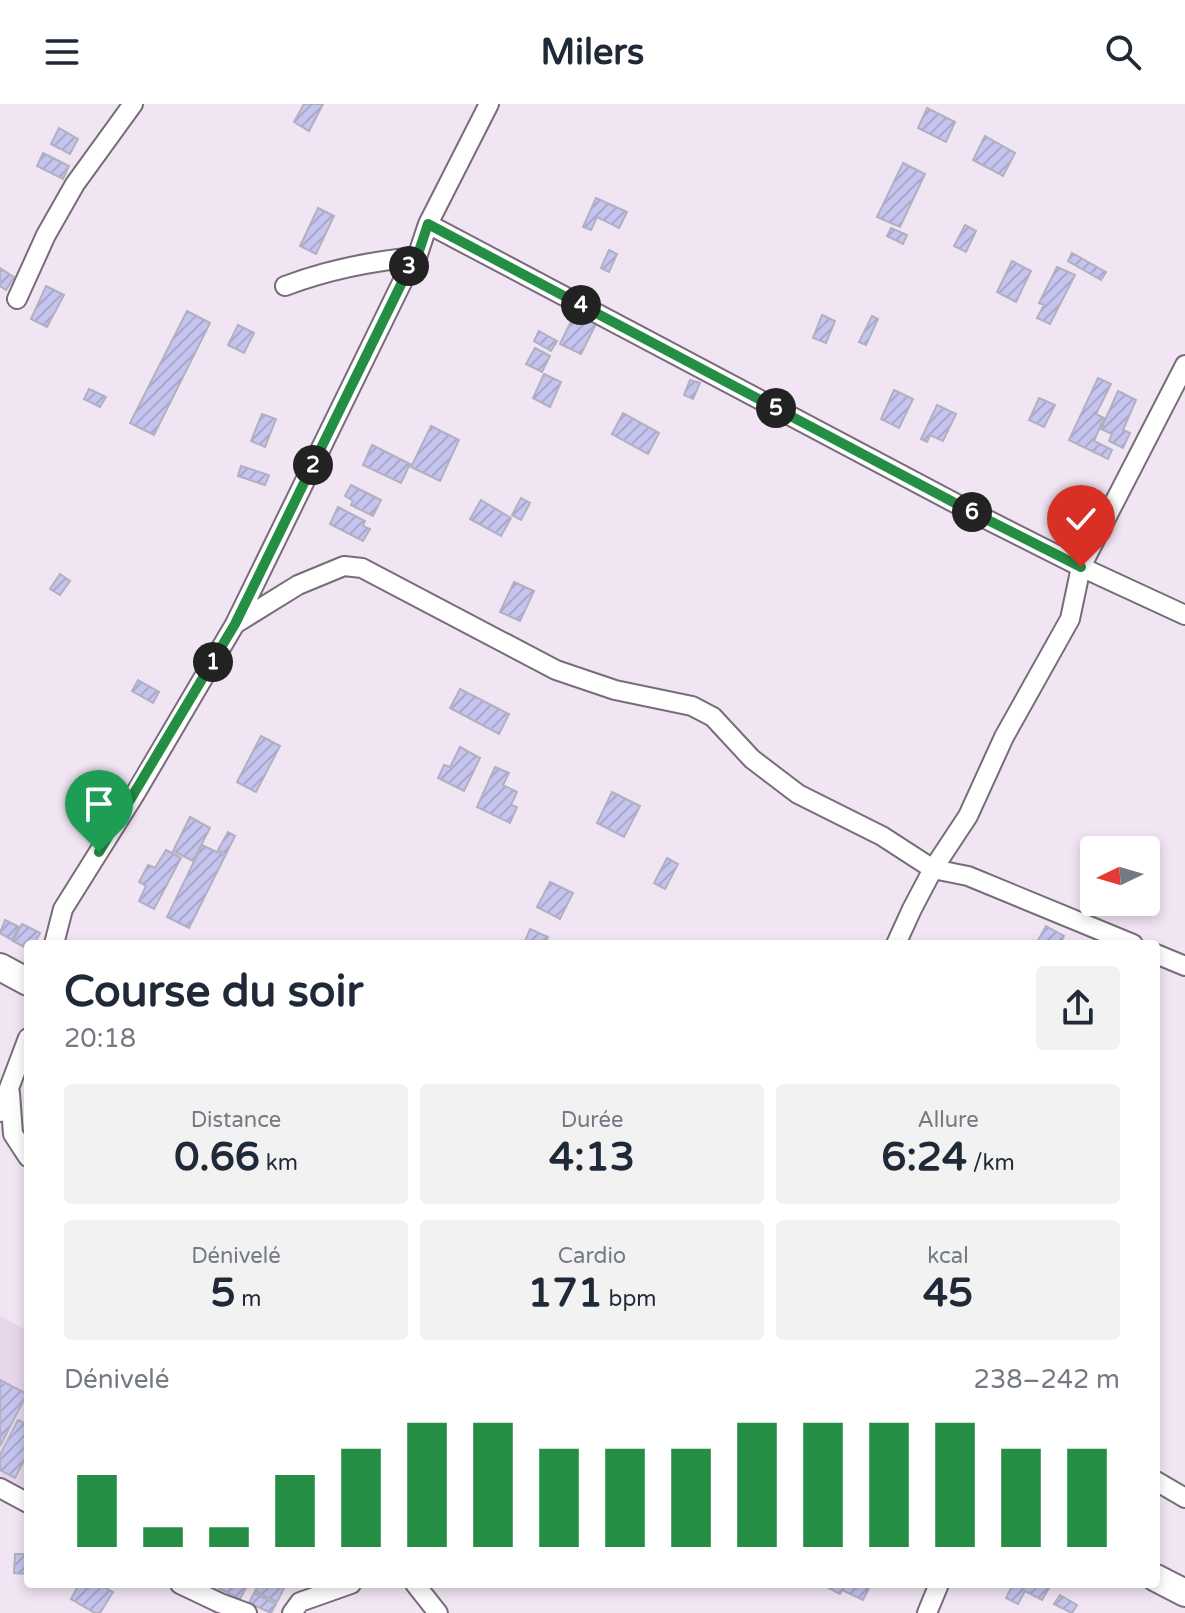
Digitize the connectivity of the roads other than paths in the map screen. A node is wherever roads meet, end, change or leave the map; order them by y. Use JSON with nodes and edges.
{"nodes":[{"id":1,"x":133,"y":104,"type":"edge"},
{"id":2,"x":489,"y":104,"type":"edge"},
{"id":3,"x":428,"y":224,"type":"junction"},
{"id":4,"x":417,"y":257,"type":"junction"},
{"id":5,"x":285,"y":286,"type":"dead end"},
{"id":6,"x":17,"y":299,"type":"dead end"},
{"id":7,"x":1185,"y":365,"type":"edge"},
{"id":8,"x":1081,"y":567,"type":"junction"},
{"id":9,"x":1185,"y":615,"type":"edge"},
{"id":10,"x":235,"y":624,"type":"junction"},
{"id":11,"x":933,"y":869,"type":"junction"},
{"id":12,"x":55,"y":940,"type":"edge"},
{"id":13,"x":898,"y":940,"type":"edge"},
{"id":14,"x":1123,"y":940,"type":"edge"},
{"id":15,"x":1160,"y":956,"type":"edge"},
{"id":16,"x":1185,"y":966,"type":"edge"},
{"id":17,"x":0,"y":967,"type":"edge"},
{"id":18,"x":24,"y":980,"type":"edge"},
{"id":19,"x":24,"y":1048,"type":"edge"},
{"id":20,"x":9,"y":1087,"type":"junction"},
{"id":21,"x":0,"y":1112,"type":"edge"},
{"id":22,"x":24,"y":1151,"type":"edge"},
{"id":23,"x":1160,"y":1483,"type":"edge"},
{"id":24,"x":0,"y":1488,"type":"edge"},
{"id":25,"x":1185,"y":1498,"type":"edge"},
{"id":26,"x":24,"y":1501,"type":"edge"},
{"id":27,"x":1160,"y":1580,"type":"edge"},
{"id":28,"x":188,"y":1588,"type":"edge"},
{"id":29,"x":338,"y":1588,"type":"edge"},
{"id":30,"x":418,"y":1588,"type":"edge"},
{"id":31,"x":937,"y":1588,"type":"edge"},
{"id":32,"x":1185,"y":1593,"type":"edge"},
{"id":33,"x":299,"y":1600,"type":"edge"},
{"id":34,"x":247,"y":1613,"type":"edge"},
{"id":35,"x":438,"y":1613,"type":"edge"},
{"id":36,"x":927,"y":1613,"type":"edge"}],
"edges":[{"from":1,"to":6,"type":"street"},
{"from":2,"to":3,"type":"street"},
{"from":3,"to":4,"type":"street"},
{"from":3,"to":8,"type":"street"},
{"from":4,"to":5,"type":"street"},
{"from":4,"to":10,"type":"street"},
{"from":7,"to":8,"type":"street"},
{"from":8,"to":9,"type":"street"},
{"from":8,"to":11,"type":"street"},
{"from":10,"to":11,"type":"street"},
{"from":10,"to":12,"type":"street"},
{"from":11,"to":13,"type":"street"},
{"from":11,"to":14,"type":"street"},
{"from":15,"to":16,"type":"street"},
{"from":17,"to":18,"type":"highway"},
{"from":19,"to":20,"type":"street"},
{"from":20,"to":21,"type":"street"},
{"from":20,"to":22,"type":"street"},
{"from":23,"to":25,"type":"street"},
{"from":24,"to":26,"type":"street"},
{"from":27,"to":32,"type":"highway"},
{"from":28,"to":34,"type":"street"},
{"from":29,"to":33,"type":"street"},
{"from":30,"to":35,"type":"street"},
{"from":31,"to":36,"type":"street"}]}
